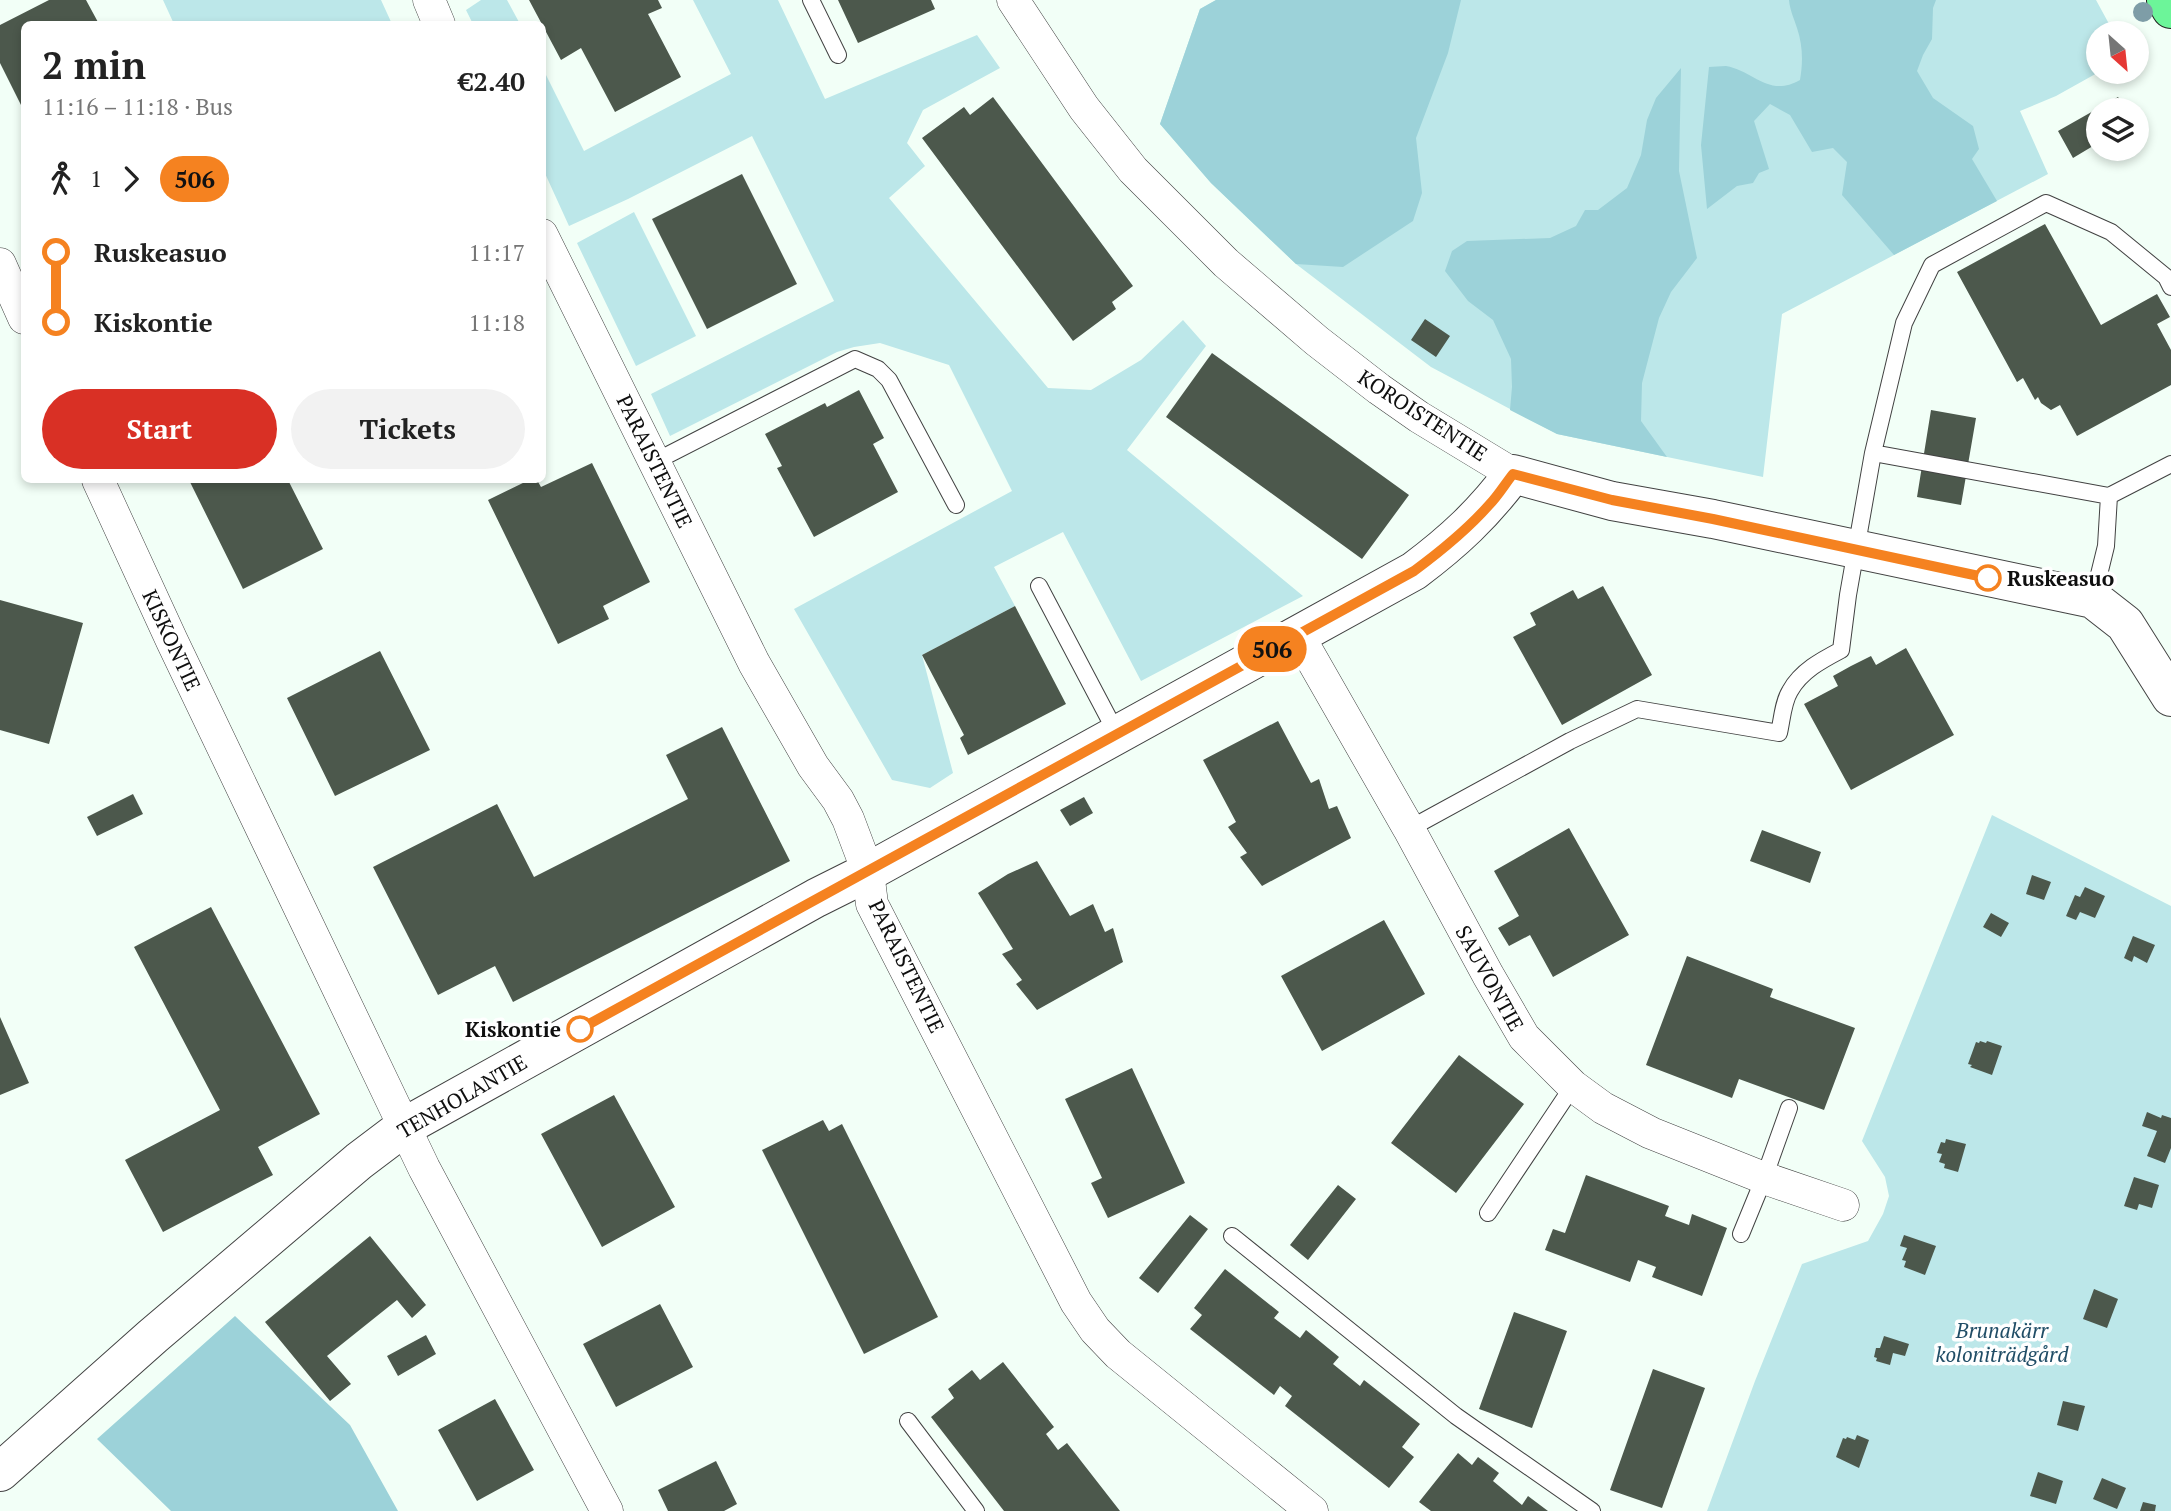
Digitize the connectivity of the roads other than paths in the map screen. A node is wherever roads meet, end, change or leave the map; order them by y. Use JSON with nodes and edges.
{"nodes":[{"id":1,"x":429,"y":0,"type":"edge"},
{"id":2,"x":811,"y":0,"type":"edge"},
{"id":3,"x":1013,"y":0,"type":"edge"},
{"id":4,"x":2166,"y":0,"type":"edge"},
{"id":5,"x":2171,"y":9,"type":"edge"},
{"id":6,"x":438,"y":21,"type":"edge"},
{"id":7,"x":838,"y":55,"type":"dead end"},
{"id":8,"x":546,"y":243,"type":"edge"},
{"id":9,"x":0,"y":264,"type":"edge"},
{"id":10,"x":2171,"y":287,"type":"edge"},
{"id":11,"x":21,"y":311,"type":"edge"},
{"id":12,"x":1873,"y":453,"type":"junction"},
{"id":13,"x":656,"y":461,"type":"junction"},
{"id":14,"x":2171,"y":464,"type":"edge"},
{"id":15,"x":1513,"y":474,"type":"junction"},
{"id":16,"x":99,"y":483,"type":"edge"},
{"id":17,"x":2109,"y":496,"type":"junction"},
{"id":18,"x":956,"y":505,"type":"dead end"},
{"id":19,"x":1857,"y":551,"type":"junction"},
{"id":20,"x":1040,"y":586,"type":"dead end"},
{"id":21,"x":2094,"y":599,"type":"junction"},
{"id":22,"x":1298,"y":635,"type":"junction"},
{"id":23,"x":2166,"y":678,"type":"edge"},
{"id":24,"x":1117,"y":734,"type":"junction"},
{"id":25,"x":1409,"y":829,"type":"junction"},
{"id":26,"x":868,"y":872,"type":"junction"},
{"id":27,"x":1573,"y":1086,"type":"junction"},
{"id":28,"x":1789,"y":1108,"type":"dead end"},
{"id":29,"x":404,"y":1127,"type":"junction"},
{"id":30,"x":1765,"y":1178,"type":"junction"},
{"id":31,"x":1843,"y":1205,"type":"dead end"},
{"id":32,"x":1488,"y":1213,"type":"dead end"},
{"id":33,"x":1741,"y":1234,"type":"dead end"},
{"id":34,"x":1232,"y":1236,"type":"dead end"},
{"id":35,"x":908,"y":1421,"type":"dead end"},
{"id":36,"x":0,"y":1472,"type":"edge"},
{"id":37,"x":607,"y":1511,"type":"edge"},
{"id":38,"x":976,"y":1511,"type":"edge"},
{"id":39,"x":1311,"y":1511,"type":"edge"},
{"id":40,"x":1592,"y":1511,"type":"edge"}],
"edges":[{"from":1,"to":6,"type":"street"},
{"from":2,"to":7,"type":"lane"},
{"from":3,"to":15,"type":"street","name":"KOROISTENTIE"},
{"from":4,"to":5,"type":"main road"},
{"from":8,"to":13,"type":"street","name":"PARAISTENTIE"},
{"from":9,"to":11,"type":"street"},
{"from":10,"to":12,"type":"lane"},
{"from":12,"to":17,"type":"lane"},
{"from":12,"to":19,"type":"lane"},
{"from":13,"to":18,"type":"lane"},
{"from":13,"to":26,"type":"street","name":"PARAISTENTIE"},
{"from":14,"to":17,"type":"lane"},
{"from":15,"to":19,"type":"street","name":"KOROISTENTIE"},
{"from":15,"to":22,"type":"street","name":"TENHOLANTIE"},
{"from":16,"to":29,"type":"street","name":"KISKONTIE"},
{"from":17,"to":21,"type":"lane"},
{"from":19,"to":21,"type":"street","name":"KOROISTENTIE"},
{"from":19,"to":25,"type":"lane"},
{"from":20,"to":24,"type":"lane"},
{"from":21,"to":23,"type":"street","name":"KOROISTENTIE"},
{"from":22,"to":24,"type":"street","name":"TENHOLANTIE"},
{"from":22,"to":25,"type":"street","name":"SAUVONTIE"},
{"from":24,"to":26,"type":"street","name":"TENHOLANTIE"},
{"from":25,"to":27,"type":"street","name":"SAUVONTIE"},
{"from":26,"to":29,"type":"street","name":"TENHOLANTIE"},
{"from":26,"to":39,"type":"street","name":"PARAISTENTIE"},
{"from":27,"to":30,"type":"street","name":"SAUVONTIE"},
{"from":27,"to":32,"type":"lane"},
{"from":28,"to":30,"type":"lane"},
{"from":29,"to":36,"type":"street","name":"TENHOLANTIE"},
{"from":29,"to":37,"type":"street","name":"KISKONTIE"},
{"from":30,"to":31,"type":"street","name":"SAUVONTIE"},
{"from":30,"to":33,"type":"lane"},
{"from":34,"to":40,"type":"lane"},
{"from":35,"to":38,"type":"lane"}]}
